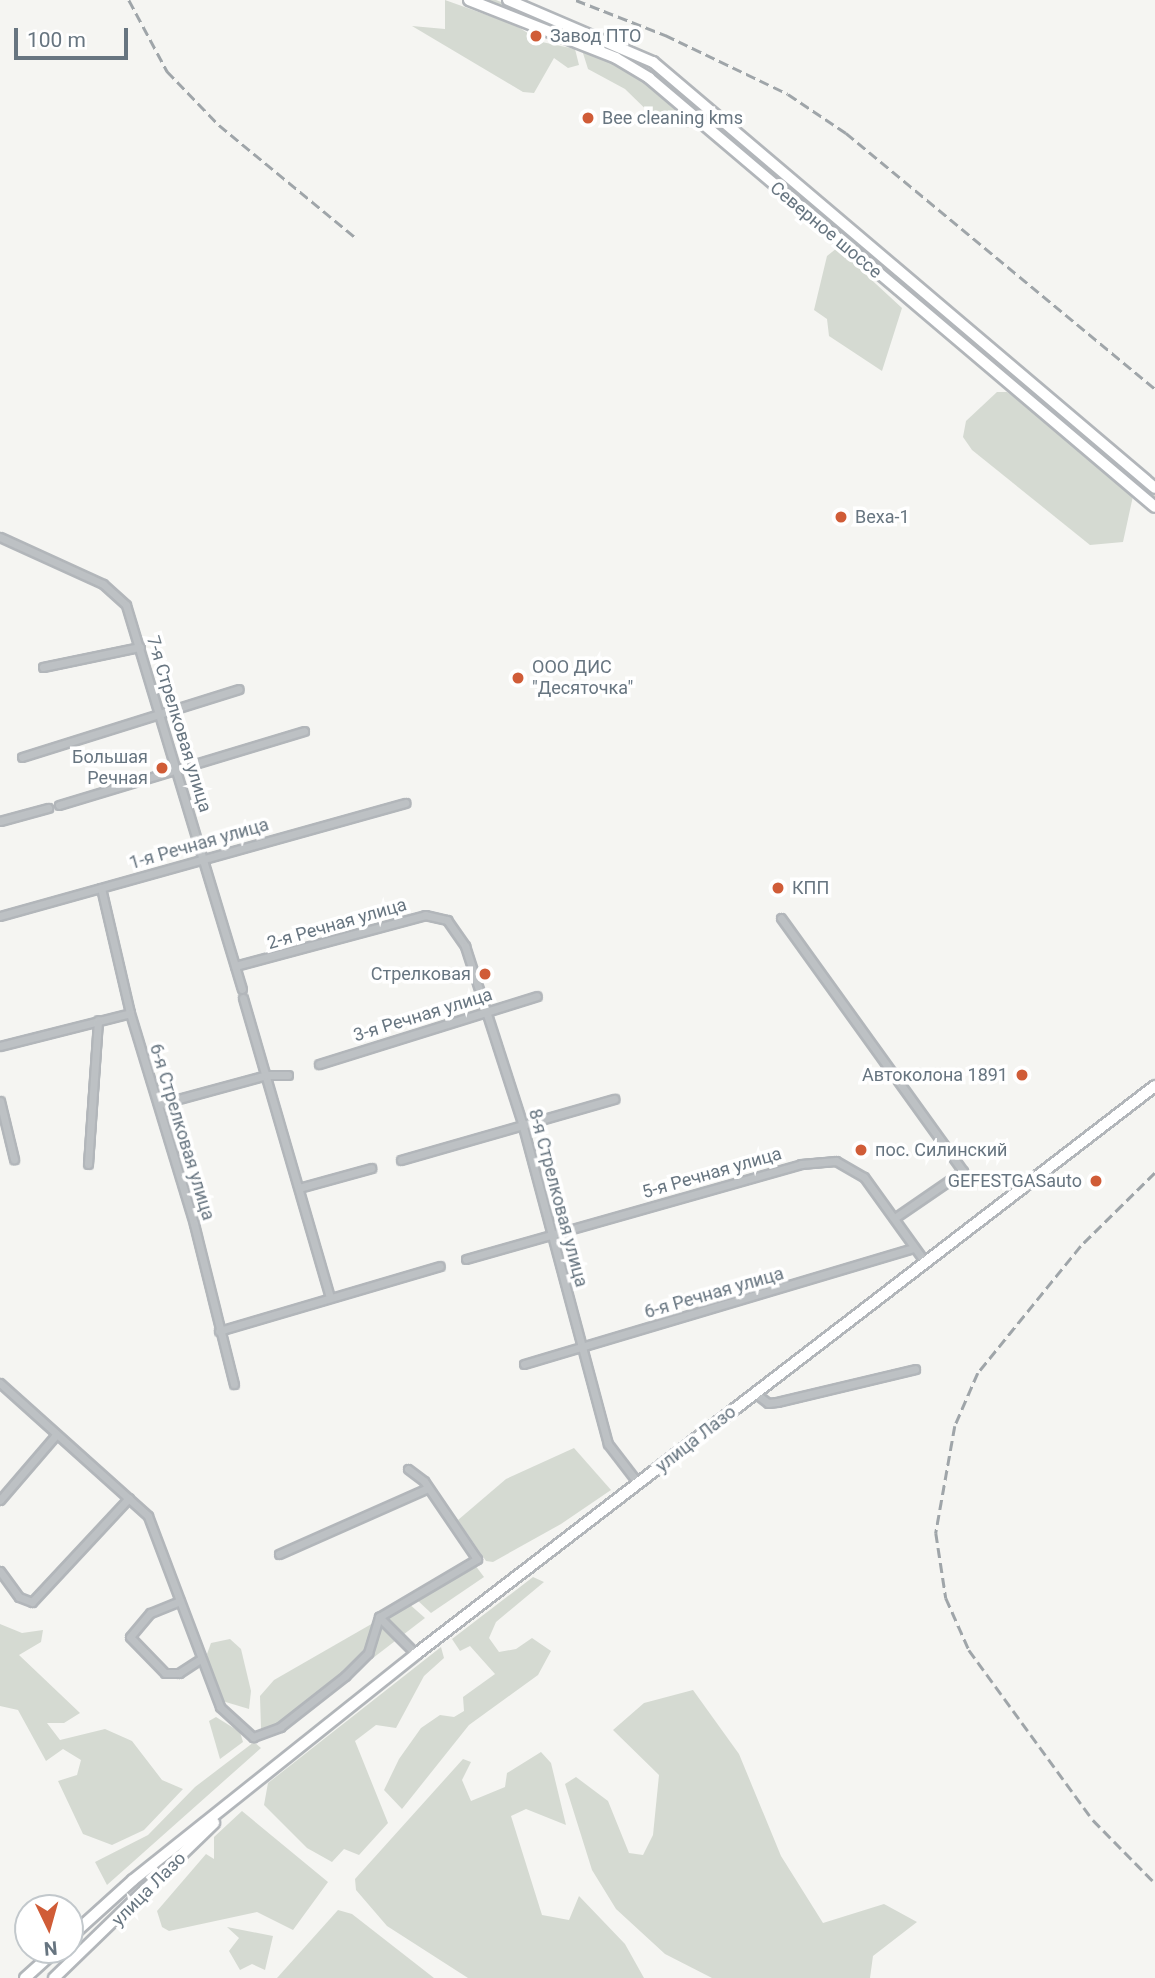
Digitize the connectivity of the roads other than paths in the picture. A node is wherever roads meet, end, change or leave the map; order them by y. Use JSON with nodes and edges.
{"nodes":[{"id":1,"x":469,"y":0,"type":"edge"},
{"id":2,"x":508,"y":0,"type":"edge"},
{"id":3,"x":708,"y":111,"type":"junction"},
{"id":4,"x":699,"y":122,"type":"junction"},
{"id":5,"x":922,"y":293,"type":"junction"},
{"id":6,"x":913,"y":303,"type":"junction"},
{"id":7,"x":1155,"y":488,"type":"edge"},
{"id":8,"x":1155,"y":507,"type":"edge"},
{"id":9,"x":0,"y":537,"type":"edge"},
{"id":10,"x":140,"y":647,"type":"junction"},
{"id":11,"x":43,"y":667,"type":"dead end"},
{"id":12,"x":239,"y":689,"type":"dead end"},
{"id":13,"x":160,"y":714,"type":"junction"},
{"id":14,"x":304,"y":731,"type":"dead end"},
{"id":15,"x":22,"y":757,"type":"dead end"},
{"id":16,"x":177,"y":768,"type":"junction"},
{"id":17,"x":407,"y":803,"type":"dead end"},
{"id":18,"x":59,"y":805,"type":"dead end"},
{"id":19,"x":48,"y":808,"type":"dead end"},
{"id":20,"x":0,"y":821,"type":"edge"},
{"id":21,"x":203,"y":858,"type":"junction"},
{"id":22,"x":101,"y":888,"type":"junction"},
{"id":23,"x":0,"y":916,"type":"edge"},
{"id":24,"x":781,"y":918,"type":"dead end"},
{"id":25,"x":447,"y":920,"type":"joint"},
{"id":26,"x":235,"y":965,"type":"junction"},
{"id":27,"x":242,"y":989,"type":"dead end"},
{"id":28,"x":537,"y":996,"type":"dead end"},
{"id":29,"x":243,"y":998,"type":"dead end"},
{"id":30,"x":486,"y":1012,"type":"junction"},
{"id":31,"x":130,"y":1013,"type":"junction"},
{"id":32,"x":98,"y":1020,"type":"junction"},
{"id":33,"x":0,"y":1046,"type":"edge"},
{"id":34,"x":319,"y":1064,"type":"dead end"},
{"id":35,"x":288,"y":1074,"type":"dead end"},
{"id":36,"x":267,"y":1075,"type":"junction"},
{"id":37,"x":1155,"y":1086,"type":"edge"},
{"id":38,"x":614,"y":1099,"type":"dead end"},
{"id":39,"x":0,"y":1101,"type":"edge"},
{"id":40,"x":160,"y":1104,"type":"junction"},
{"id":41,"x":522,"y":1123,"type":"junction"},
{"id":42,"x":14,"y":1159,"type":"dead end"},
{"id":43,"x":401,"y":1160,"type":"dead end"},
{"id":44,"x":88,"y":1164,"type":"dead end"},
{"id":45,"x":371,"y":1168,"type":"dead end"},
{"id":46,"x":299,"y":1188,"type":"junction"},
{"id":47,"x":897,"y":1217,"type":"junction"},
{"id":48,"x":552,"y":1235,"type":"junction"},
{"id":49,"x":912,"y":1248,"type":"junction"},
{"id":50,"x":466,"y":1259,"type":"dead end"},
{"id":51,"x":925,"y":1262,"type":"junction"},
{"id":52,"x":440,"y":1266,"type":"dead end"},
{"id":53,"x":330,"y":1297,"type":"junction"},
{"id":54,"x":219,"y":1331,"type":"junction"},
{"id":55,"x":582,"y":1348,"type":"junction"},
{"id":56,"x":524,"y":1364,"type":"dead end"},
{"id":57,"x":915,"y":1369,"type":"dead end"},
{"id":58,"x":0,"y":1383,"type":"edge"},
{"id":59,"x":234,"y":1384,"type":"dead end"},
{"id":60,"x":755,"y":1393,"type":"junction"},
{"id":61,"x":56,"y":1435,"type":"junction"},
{"id":62,"x":408,"y":1469,"type":"dead end"},
{"id":63,"x":638,"y":1483,"type":"junction"},
{"id":64,"x":428,"y":1488,"type":"junction"},
{"id":65,"x":129,"y":1497,"type":"junction"},
{"id":66,"x":0,"y":1500,"type":"edge"},
{"id":67,"x":279,"y":1555,"type":"dead end"},
{"id":68,"x":0,"y":1571,"type":"edge"},
{"id":69,"x":180,"y":1601,"type":"junction"},
{"id":70,"x":379,"y":1617,"type":"junction"},
{"id":71,"x":416,"y":1654,"type":"junction"},
{"id":72,"x":199,"y":1660,"type":"junction"},
{"id":73,"x":240,"y":1796,"type":"junction"},
{"id":74,"x":84,"y":1924,"type":"edge"},
{"id":75,"x":40,"y":1964,"type":"edge"},
{"id":76,"x":25,"y":1978,"type":"edge"},
{"id":77,"x":54,"y":1978,"type":"edge"}],
"edges":[{"from":1,"to":4,"type":"main road","name":"Северное шоссе"},
{"from":2,"to":3,"type":"main road","name":"Северное шоссе"},
{"from":3,"to":4,"type":"main road"},
{"from":3,"to":5,"type":"main road","name":"Северное шоссе"},
{"from":4,"to":6,"type":"main road","name":"Северное шоссе"},
{"from":5,"to":6,"type":"main road"},
{"from":5,"to":7,"type":"main road","name":"Северное шоссе"},
{"from":6,"to":8,"type":"main road","name":"Северное шоссе"},
{"from":9,"to":10,"type":"street","name":"7-я Стрелковая улица"},
{"from":10,"to":11,"type":"street"},
{"from":10,"to":13,"type":"street","name":"7-я Стрелковая улица"},
{"from":12,"to":13,"type":"street"},
{"from":13,"to":15,"type":"street"},
{"from":13,"to":16,"type":"street","name":"7-я Стрелковая улица"},
{"from":14,"to":16,"type":"street"},
{"from":16,"to":18,"type":"street"},
{"from":16,"to":21,"type":"street","name":"7-я Стрелковая улица"},
{"from":17,"to":21,"type":"street","name":"1-я Речная улица"},
{"from":19,"to":20,"type":"street"},
{"from":21,"to":22,"type":"street","name":"1-я Речная улица"},
{"from":21,"to":26,"type":"street","name":"7-я Стрелковая улица"},
{"from":22,"to":23,"type":"street","name":"1-я Речная улица"},
{"from":22,"to":31,"type":"street","name":"6-я Стрелковая улица"},
{"from":24,"to":47,"type":"street"},
{"from":25,"to":26,"type":"street","name":"2-я Речная улица"},
{"from":25,"to":30,"type":"street","name":"8-я Стрелковая улица"},
{"from":26,"to":27,"type":"street","name":"7-я Стрелковая улица"},
{"from":28,"to":30,"type":"street","name":"3-я Речная улица"},
{"from":29,"to":36,"type":"street"},
{"from":30,"to":34,"type":"street","name":"3-я Речная улица"},
{"from":30,"to":41,"type":"street","name":"8-я Стрелковая улица"},
{"from":31,"to":32,"type":"street"},
{"from":31,"to":40,"type":"street","name":"6-я Стрелковая улица"},
{"from":32,"to":33,"type":"street"},
{"from":32,"to":44,"type":"street"},
{"from":35,"to":36,"type":"street"},
{"from":36,"to":40,"type":"street"},
{"from":36,"to":46,"type":"street"},
{"from":37,"to":51,"type":"main road","name":"улица Лазо"},
{"from":38,"to":41,"type":"street"},
{"from":39,"to":42,"type":"street"},
{"from":40,"to":54,"type":"street","name":"6-я Стрелковая улица"},
{"from":41,"to":43,"type":"street"},
{"from":41,"to":48,"type":"street","name":"8-я Стрелковая улица"},
{"from":45,"to":46,"type":"street"},
{"from":46,"to":53,"type":"street"},
{"from":47,"to":48,"type":"street","name":"5-я Речная улица"},
{"from":47,"to":49,"type":"street","name":"5-я Речная улица"},
{"from":48,"to":50,"type":"street","name":"5-я Речная улица"},
{"from":48,"to":55,"type":"street","name":"8-я Стрелковая улица"},
{"from":49,"to":51,"type":"street","name":"5-я Речная улица"},
{"from":49,"to":55,"type":"street","name":"6-я Речная улица"},
{"from":51,"to":60,"type":"main road","name":"улица Лазо"},
{"from":52,"to":53,"type":"street"},
{"from":53,"to":54,"type":"street"},
{"from":54,"to":59,"type":"street","name":"6-я Стрелковая улица"},
{"from":55,"to":56,"type":"street","name":"6-я Речная улица"},
{"from":55,"to":63,"type":"street","name":"8-я Стрелковая улица"},
{"from":57,"to":60,"type":"street"},
{"from":58,"to":61,"type":"street"},
{"from":60,"to":63,"type":"main road","name":"улица Лазо"},
{"from":61,"to":65,"type":"street"},
{"from":61,"to":66,"type":"street"},
{"from":62,"to":64,"type":"street"},
{"from":63,"to":71,"type":"main road","name":"улица Лазо"},
{"from":64,"to":67,"type":"street"},
{"from":64,"to":70,"type":"street"},
{"from":65,"to":68,"type":"street"},
{"from":65,"to":69,"type":"street"},
{"from":69,"to":72,"type":"street"},
{"from":69,"to":72,"type":"street"},
{"from":70,"to":71,"type":"street"},
{"from":70,"to":72,"type":"street"},
{"from":71,"to":73,"type":"main road","name":"улица Лазо"},
{"from":73,"to":74,"type":"main road","name":"улица Лазо"},
{"from":73,"to":77,"type":"main road","name":"улица Лазо"},
{"from":75,"to":76,"type":"main road"}]}
